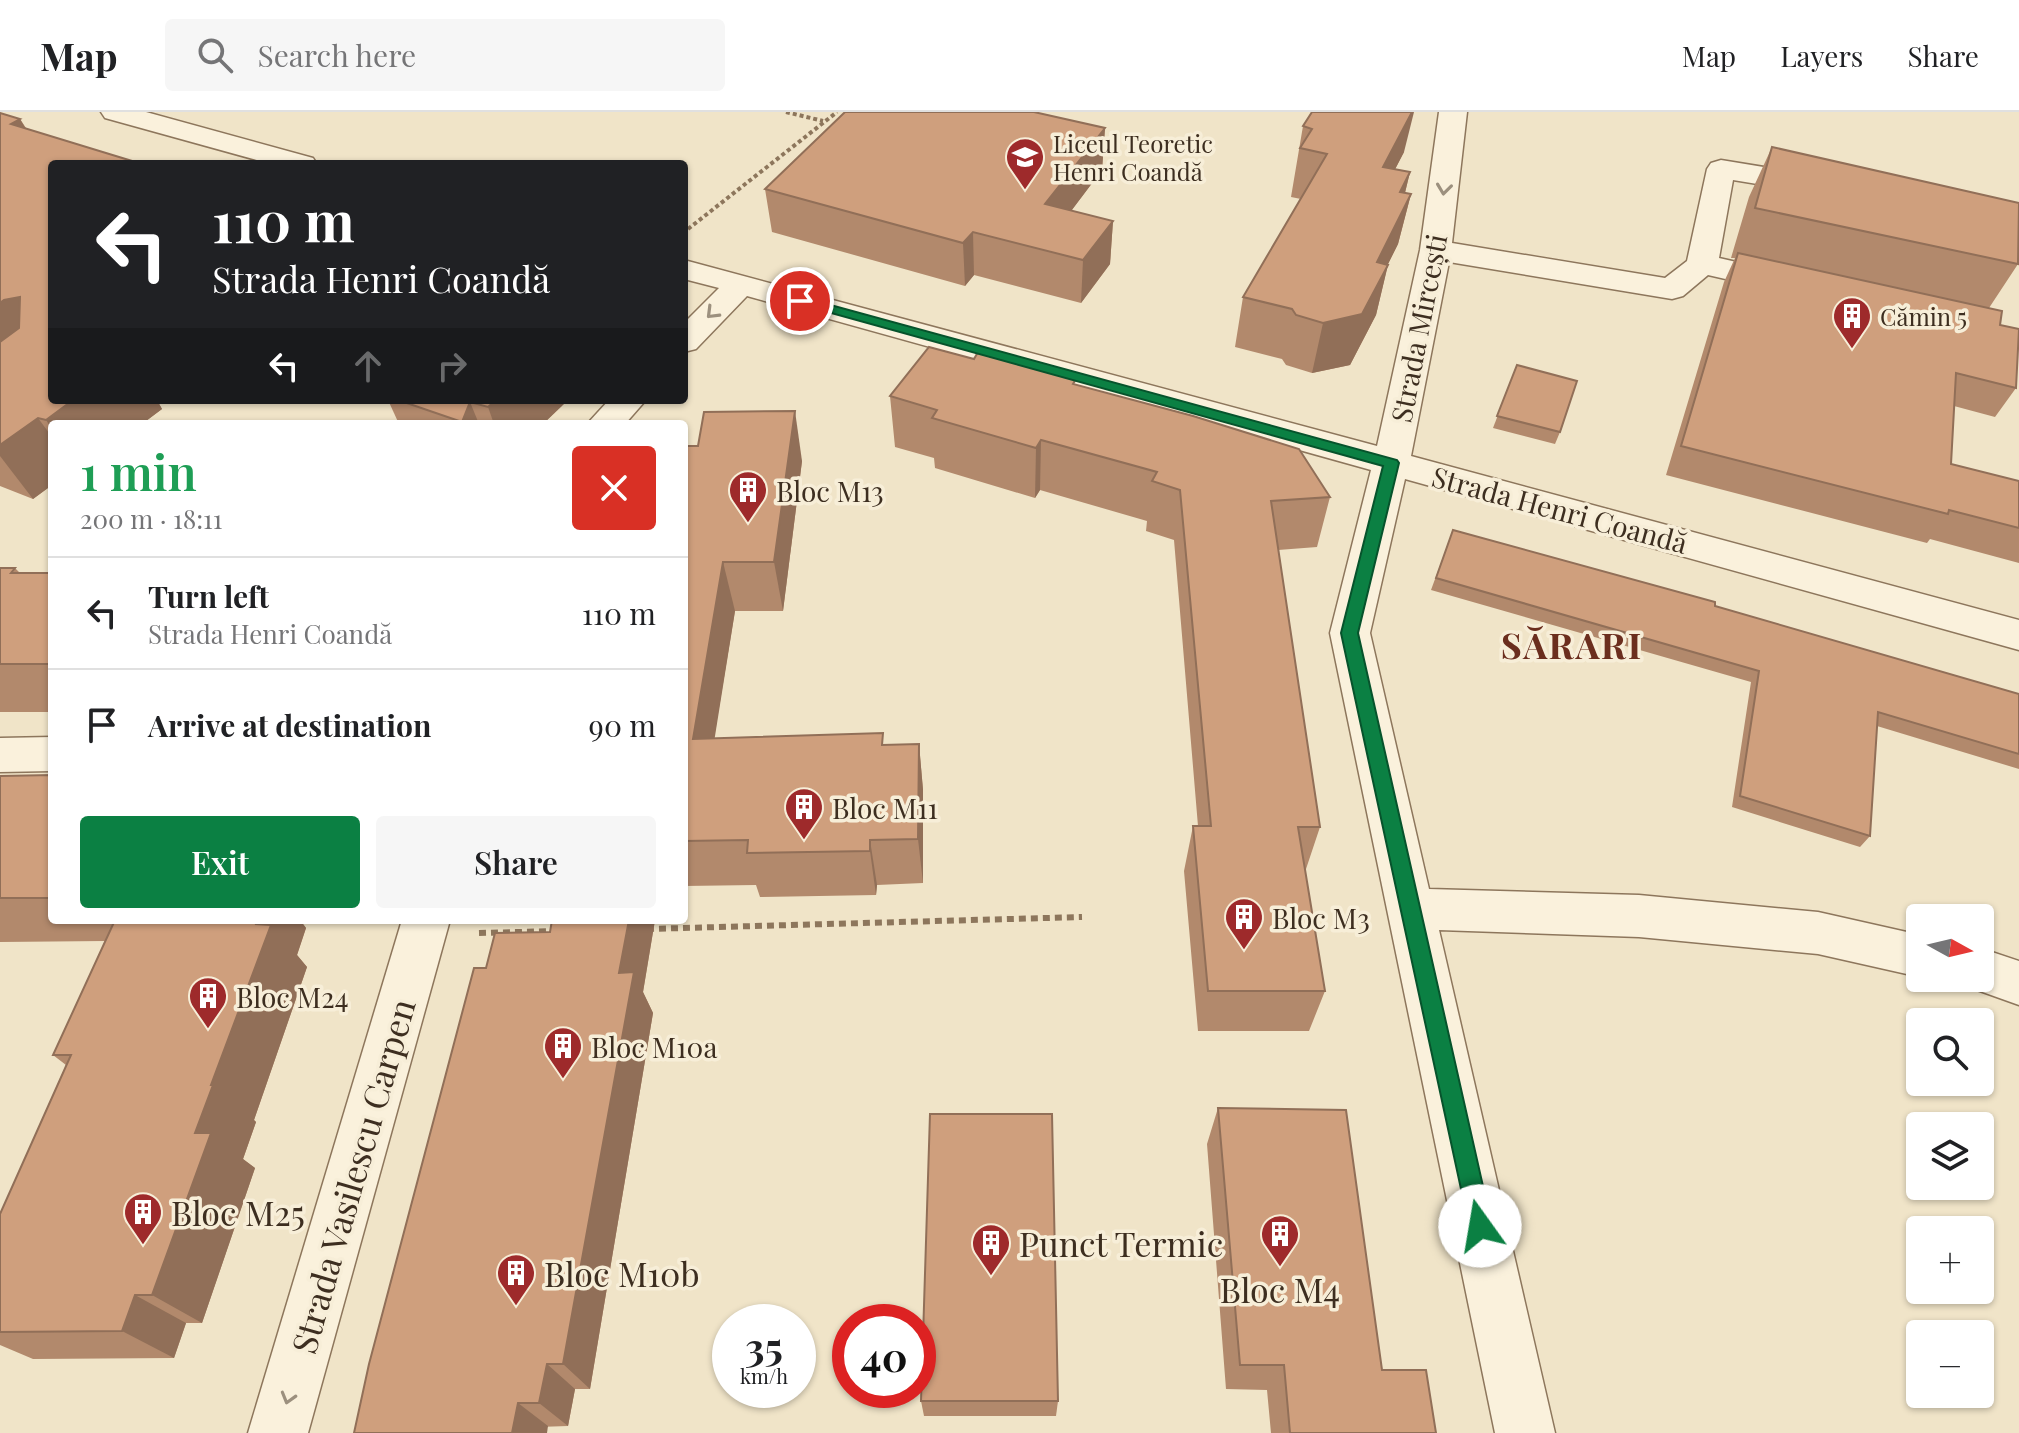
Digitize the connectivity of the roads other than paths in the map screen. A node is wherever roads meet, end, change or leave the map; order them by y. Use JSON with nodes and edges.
{"nodes":[{"id":1,"x":115,"y":112,"type":"edge"},
{"id":2,"x":235,"y":112,"type":"edge"},
{"id":3,"x":1453,"y":112,"type":"edge"},
{"id":4,"x":224,"y":142,"type":"junction"},
{"id":5,"x":289,"y":160,"type":"edge"},
{"id":6,"x":1846,"y":189,"type":"edge"},
{"id":7,"x":1436,"y":250,"type":"junction"},
{"id":8,"x":1702,"y":264,"type":"junction"},
{"id":9,"x":688,"y":270,"type":"edge"},
{"id":10,"x":741,"y":284,"type":"junction"},
{"id":11,"x":1823,"y":291,"type":"edge"},
{"id":12,"x":688,"y":338,"type":"edge"},
{"id":13,"x":625,"y":404,"type":"edge"},
{"id":14,"x":609,"y":420,"type":"edge"},
{"id":15,"x":1391,"y":463,"type":"junction"},
{"id":16,"x":2019,"y":635,"type":"edge"},
{"id":17,"x":48,"y":754,"type":"edge"},
{"id":18,"x":0,"y":755,"type":"edge"},
{"id":19,"x":1410,"y":908,"type":"junction"},
{"id":20,"x":424,"y":927,"type":"edge"},
{"id":21,"x":1906,"y":953,"type":"edge"},
{"id":22,"x":1994,"y":975,"type":"edge"},
{"id":23,"x":2019,"y":983,"type":"edge"},
{"id":24,"x":278,"y":1433,"type":"edge"},
{"id":25,"x":1525,"y":1433,"type":"edge"}],
"edges":[{"from":1,"to":4,"type":"street"},
{"from":2,"to":4,"type":"street"},
{"from":3,"to":7,"type":"street","name":"Strada Mircești","one_way":true},
{"from":4,"to":5,"type":"street"},
{"from":6,"to":8,"type":"street"},
{"from":7,"to":8,"type":"street"},
{"from":7,"to":15,"type":"street","name":"Strada Mircești"},
{"from":8,"to":11,"type":"street"},
{"from":9,"to":10,"type":"street","name":"Strada Henri Coandă"},
{"from":10,"to":12,"type":"street","one_way":true},
{"from":10,"to":15,"type":"street","name":"Strada Henri Coandă"},
{"from":13,"to":14,"type":"street"},
{"from":15,"to":16,"type":"street","name":"Strada Henri Coandă"},
{"from":15,"to":19,"type":"street","name":"Strada Mircești"},
{"from":17,"to":18,"type":"street"},
{"from":19,"to":21,"type":"street"},
{"from":19,"to":25,"type":"street","name":"Strada Mircești"},
{"from":20,"to":24,"type":"street","name":"Strada Vasilescu Carpen","one_way":true},
{"from":22,"to":23,"type":"street"}]}
